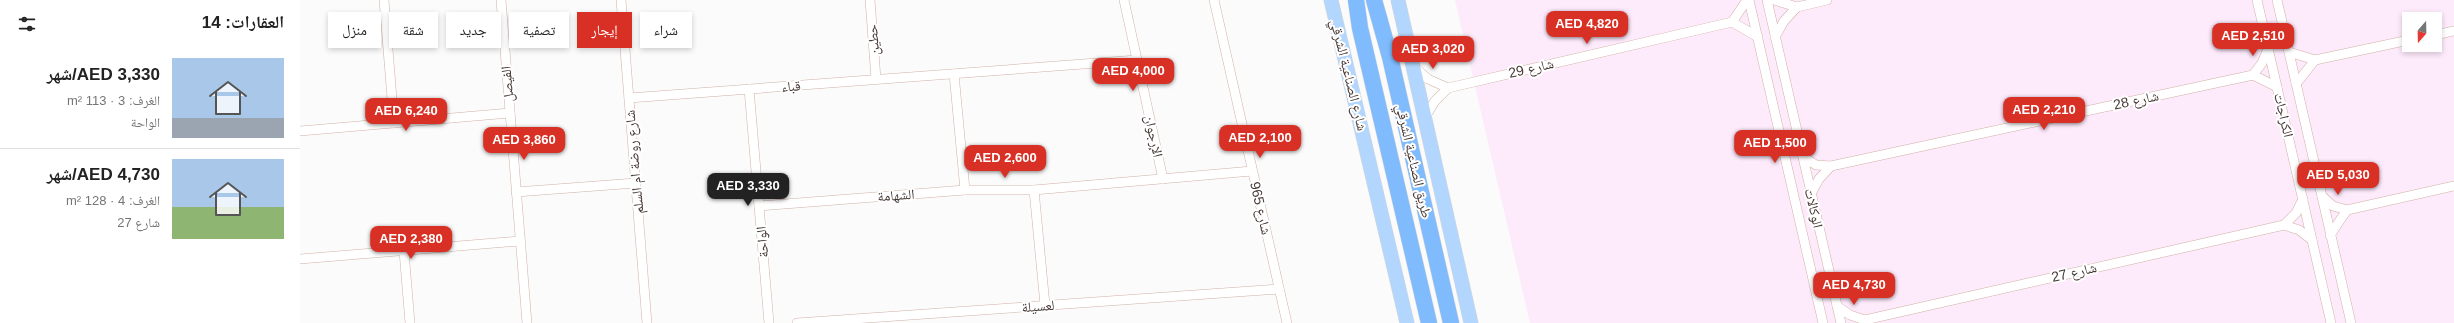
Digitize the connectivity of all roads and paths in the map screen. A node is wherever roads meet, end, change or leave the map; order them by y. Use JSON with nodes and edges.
{"nodes":[{"id":1,"x":384,"y":0,"type":"edge"},
{"id":2,"x":501,"y":0,"type":"edge"},
{"id":3,"x":621,"y":0,"type":"edge"},
{"id":4,"x":870,"y":0,"type":"edge"},
{"id":5,"x":1124,"y":0,"type":"edge"},
{"id":6,"x":1214,"y":0,"type":"edge"},
{"id":7,"x":1331,"y":0,"type":"edge"},
{"id":8,"x":1347,"y":0,"type":"edge"},
{"id":9,"x":1356,"y":0,"type":"edge"},
{"id":10,"x":1374,"y":0,"type":"edge"},
{"id":11,"x":1385,"y":0,"type":"edge"},
{"id":12,"x":1398,"y":0,"type":"edge"},
{"id":13,"x":1748,"y":0,"type":"edge"},
{"id":14,"x":1767,"y":0,"type":"edge"},
{"id":15,"x":1774,"y":0,"type":"edge"},
{"id":16,"x":1827,"y":0,"type":"edge"},
{"id":17,"x":2257,"y":0,"type":"edge"},
{"id":18,"x":2277,"y":0,"type":"edge"},
{"id":19,"x":1796,"y":7,"type":"junction"},
{"id":20,"x":1732,"y":22,"type":"junction"},
{"id":21,"x":1360,"y":28,"type":"junction"},
{"id":22,"x":2454,"y":30,"type":"edge"},
{"id":23,"x":2442,"y":33,"type":"edge"},
{"id":24,"x":1758,"y":37,"type":"junction"},
{"id":25,"x":1775,"y":37,"type":"junction"},
{"id":26,"x":2402,"y":41,"type":"edge"},
{"id":27,"x":2268,"y":49,"type":"junction"},
{"id":28,"x":2289,"y":52,"type":"junction"},
{"id":29,"x":1390,"y":57,"type":"junction"},
{"id":30,"x":1137,"y":60,"type":"junction"},
{"id":31,"x":2315,"y":60,"type":"junction"},
{"id":32,"x":1412,"y":64,"type":"junction"},
{"id":33,"x":954,"y":74,"type":"junction"},
{"id":34,"x":2253,"y":75,"type":"junction"},
{"id":35,"x":876,"y":79,"type":"junction"},
{"id":36,"x":2296,"y":84,"type":"junction"},
{"id":37,"x":2277,"y":87,"type":"junction"},
{"id":38,"x":1448,"y":88,"type":"junction"},
{"id":39,"x":749,"y":89,"type":"junction"},
{"id":40,"x":629,"y":98,"type":"junction"},
{"id":41,"x":510,"y":113,"type":"junction"},
{"id":42,"x":1425,"y":117,"type":"junction"},
{"id":43,"x":394,"y":123,"type":"junction"},
{"id":44,"x":300,"y":131,"type":"edge"},
{"id":45,"x":1803,"y":157,"type":"junction"},
{"id":46,"x":1831,"y":166,"type":"junction"},
{"id":47,"x":1252,"y":171,"type":"junction"},
{"id":48,"x":1163,"y":179,"type":"junction"},
{"id":49,"x":636,"y":183,"type":"junction"},
{"id":50,"x":2454,"y":186,"type":"edge"},
{"id":51,"x":965,"y":190,"type":"junction"},
{"id":52,"x":1034,"y":190,"type":"junction"},
{"id":53,"x":516,"y":192,"type":"junction"},
{"id":54,"x":1811,"y":194,"type":"junction"},
{"id":55,"x":2322,"y":196,"type":"junction"},
{"id":56,"x":2303,"y":199,"type":"junction"},
{"id":57,"x":759,"y":206,"type":"junction"},
{"id":58,"x":2347,"y":210,"type":"junction"},
{"id":59,"x":2284,"y":225,"type":"junction"},
{"id":60,"x":2330,"y":235,"type":"junction"},
{"id":61,"x":2312,"y":240,"type":"junction"},
{"id":62,"x":520,"y":241,"type":"junction"},
{"id":63,"x":404,"y":250,"type":"junction"},
{"id":64,"x":300,"y":259,"type":"edge"},
{"id":65,"x":1279,"y":289,"type":"junction"},
{"id":66,"x":1045,"y":306,"type":"junction"},
{"id":67,"x":1837,"y":306,"type":"junction"},
{"id":68,"x":917,"y":319,"type":"edge"},
{"id":69,"x":1863,"y":322,"type":"edge"},
{"id":70,"x":410,"y":323,"type":"edge"},
{"id":71,"x":527,"y":323,"type":"edge"},
{"id":72,"x":647,"y":323,"type":"edge"},
{"id":73,"x":768,"y":323,"type":"edge"},
{"id":74,"x":797,"y":323,"type":"edge"},
{"id":75,"x":1287,"y":323,"type":"edge"},
{"id":76,"x":1407,"y":323,"type":"edge"},
{"id":77,"x":1428,"y":323,"type":"edge"},
{"id":78,"x":1451,"y":323,"type":"edge"},
{"id":79,"x":1470,"y":323,"type":"edge"},
{"id":80,"x":1823,"y":323,"type":"edge"},
{"id":81,"x":1840,"y":323,"type":"edge"},
{"id":82,"x":2331,"y":323,"type":"edge"},
{"id":83,"x":2351,"y":323,"type":"edge"}],
"edges":[{"from":1,"to":43,"type":"street"},
{"from":2,"to":41,"type":"street","name":"الفيصل"},
{"from":3,"to":40,"type":"street","name":"شارع روضة ام السلم"},
{"from":4,"to":35,"type":"street","name":"حطين"},
{"from":5,"to":30,"type":"street","name":"الإرجوان"},
{"from":6,"to":47,"type":"street","name":"شارع 965"},
{"from":7,"to":76,"type":"main road","name":"شارع الصناعية الشرقي"},
{"from":8,"to":21,"type":"highway"},
{"from":9,"to":21,"type":"highway","name":"طريق الصناعية الشرقي"},
{"from":10,"to":29,"type":"highway","name":"طريق الصناعية الشرقي"},
{"from":11,"to":29,"type":"highway"},
{"from":12,"to":32,"type":"main road","name":"طريق الصناعية الشرقي"},
{"from":13,"to":20,"type":"street"},
{"from":13,"to":24,"type":"street","name":"الوكالات"},
{"from":14,"to":25,"type":"street","name":"الوكالات"},
{"from":15,"to":19,"type":"street"},
{"from":16,"to":19,"type":"street"},
{"from":17,"to":27,"type":"street","name":"الكراجات"},
{"from":18,"to":28,"type":"street","name":"الكراجات"},
{"from":19,"to":25,"type":"street"},
{"from":20,"to":24,"type":"street"},
{"from":20,"to":38,"type":"street","name":"شارع 29"},
{"from":21,"to":77,"type":"highway","name":"طريق الصناعية الشرقي"},
{"from":22,"to":23,"type":"street"},
{"from":24,"to":80,"type":"street","name":"الوكالات"},
{"from":25,"to":45,"type":"street","name":"الوكالات"},
{"from":26,"to":31,"type":"street"},
{"from":27,"to":34,"type":"street"},
{"from":27,"to":37,"type":"street","name":"الكراجات"},
{"from":28,"to":31,"type":"street"},
{"from":28,"to":36,"type":"street","name":"الكراجات"},
{"from":29,"to":78,"type":"highway","name":"طريق الصناعية الشرقي"},
{"from":30,"to":33,"type":"street","name":"قباء"},
{"from":30,"to":48,"type":"street","name":"الإرجوان"},
{"from":31,"to":36,"type":"street"},
{"from":32,"to":38,"type":"street"},
{"from":32,"to":42,"type":"main road","name":"طريق الصناعية الشرقي"},
{"from":33,"to":35,"type":"street","name":"قباء"},
{"from":33,"to":51,"type":"street"},
{"from":34,"to":37,"type":"street"},
{"from":34,"to":46,"type":"street","name":"شارع 28"},
{"from":35,"to":39,"type":"street","name":"قباء"},
{"from":36,"to":55,"type":"street","name":"الكراجات"},
{"from":37,"to":56,"type":"street","name":"الكراجات"},
{"from":38,"to":42,"type":"street"},
{"from":39,"to":40,"type":"street","name":"قباء"},
{"from":39,"to":57,"type":"street","name":"الواحة"},
{"from":40,"to":49,"type":"street","name":"شارع روضة ام السلم"},
{"from":41,"to":43,"type":"street"},
{"from":41,"to":53,"type":"street","name":"الفيصل"},
{"from":42,"to":79,"type":"main road","name":"طريق الصناعية الشرقي"},
{"from":43,"to":44,"type":"street"},
{"from":45,"to":46,"type":"street","name":"شارع 28"},
{"from":45,"to":54,"type":"street","name":"الوكالات"},
{"from":46,"to":54,"type":"street"},
{"from":47,"to":48,"type":"street","name":"الشهامة"},
{"from":47,"to":65,"type":"street","name":"شارع 965"},
{"from":48,"to":52,"type":"street","name":"الشهامة"},
{"from":49,"to":53,"type":"street"},
{"from":49,"to":72,"type":"street","name":"شارع روضة ام السلم"},
{"from":50,"to":58,"type":"street"},
{"from":51,"to":52,"type":"street","name":"الشهامة"},
{"from":51,"to":57,"type":"street","name":"الشهامة"},
{"from":52,"to":66,"type":"street"},
{"from":53,"to":62,"type":"street","name":"الفيصل"},
{"from":54,"to":67,"type":"street","name":"الوكالات"},
{"from":55,"to":58,"type":"street"},
{"from":55,"to":60,"type":"street","name":"الكراجات"},
{"from":56,"to":59,"type":"street"},
{"from":56,"to":61,"type":"street","name":"الكراجات"},
{"from":57,"to":73,"type":"street","name":"الواحة"},
{"from":58,"to":60,"type":"street"},
{"from":59,"to":61,"type":"street"},
{"from":59,"to":69,"type":"street","name":"شارع 27"},
{"from":60,"to":83,"type":"street","name":"الكراجات"},
{"from":61,"to":82,"type":"street","name":"الكراجات"},
{"from":62,"to":63,"type":"street"},
{"from":62,"to":71,"type":"street","name":"الفيصل"},
{"from":63,"to":64,"type":"street"},
{"from":63,"to":70,"type":"street"},
{"from":65,"to":66,"type":"street","name":"لعسيلة"},
{"from":65,"to":75,"type":"street","name":"شارع 965"},
{"from":66,"to":68,"type":"street","name":"لعسيلة"},
{"from":67,"to":69,"type":"street","name":"شارع 27"},
{"from":67,"to":81,"type":"street","name":"الوكالات"},
{"from":68,"to":74,"type":"street","name":"لعسيلة"}]}
